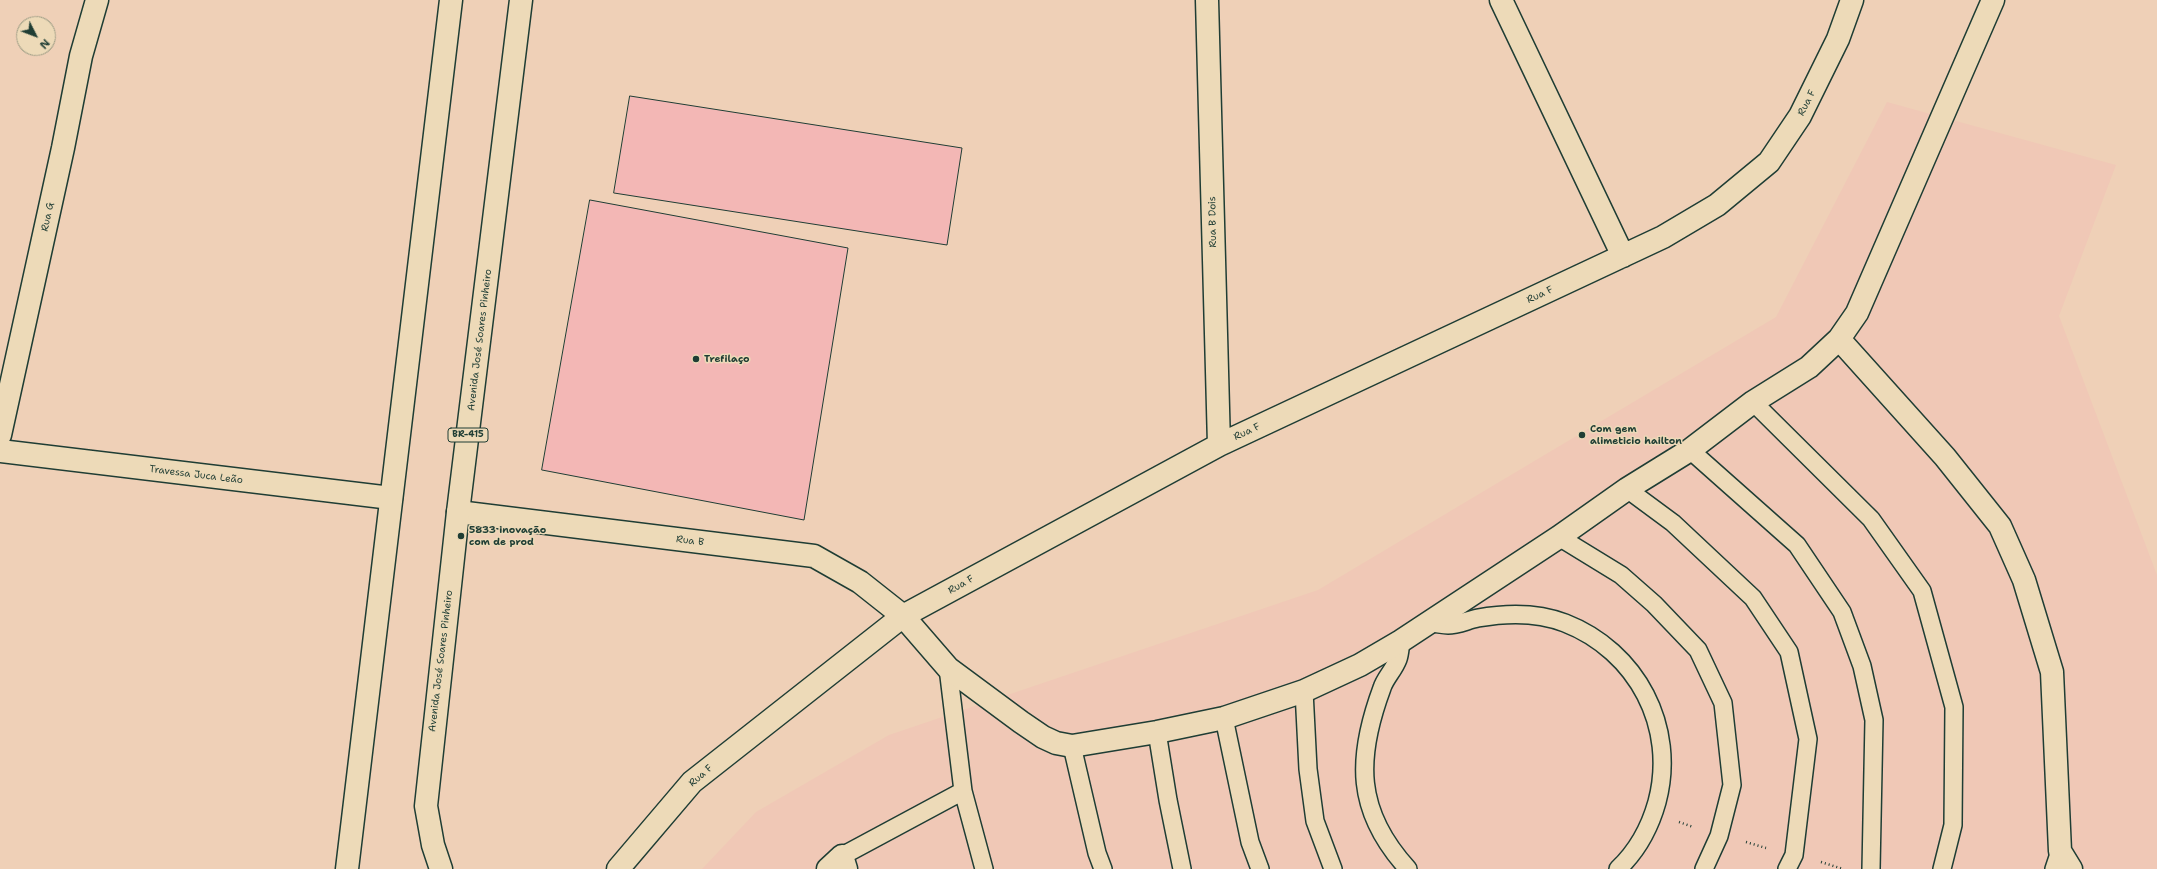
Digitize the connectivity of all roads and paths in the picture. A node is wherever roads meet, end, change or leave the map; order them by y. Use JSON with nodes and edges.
{"nodes":[{"id":1,"x":97,"y":0,"type":"edge"},
{"id":2,"x":451,"y":0,"type":"edge"},
{"id":3,"x":521,"y":0,"type":"edge"},
{"id":4,"x":1207,"y":0,"type":"edge"},
{"id":5,"x":1501,"y":0,"type":"edge"},
{"id":6,"x":1852,"y":0,"type":"edge"},
{"id":7,"x":1993,"y":0,"type":"edge"},
{"id":8,"x":1622,"y":256,"type":"junction"},
{"id":9,"x":1839,"y":339,"type":"junction"},
{"id":10,"x":1753,"y":402,"type":"junction"},
{"id":11,"x":0,"y":435,"type":"edge"},
{"id":12,"x":1219,"y":445,"type":"junction"},
{"id":13,"x":1690,"y":450,"type":"junction"},
{"id":14,"x":0,"y":451,"type":"edge"},
{"id":15,"x":1627,"y":489,"type":"junction"},
{"id":16,"x":392,"y":498,"type":"junction"},
{"id":17,"x":458,"y":512,"type":"junction"},
{"id":18,"x":1559,"y":537,"type":"junction"},
{"id":19,"x":903,"y":616,"type":"junction"},
{"id":20,"x":1430,"y":623,"type":"junction"},
{"id":21,"x":1401,"y":641,"type":"junction"},
{"id":22,"x":948,"y":668,"type":"junction"},
{"id":23,"x":1304,"y":691,"type":"junction"},
{"id":24,"x":1224,"y":718,"type":"junction"},
{"id":25,"x":1158,"y":732,"type":"junction"},
{"id":26,"x":1072,"y":746,"type":"junction"},
{"id":27,"x":963,"y":790,"type":"junction"},
{"id":28,"x":2057,"y":860,"type":"edge"},
{"id":29,"x":838,"y":865,"type":"edge"},
{"id":30,"x":347,"y":869,"type":"edge"},
{"id":31,"x":441,"y":869,"type":"edge"},
{"id":32,"x":618,"y":869,"type":"edge"},
{"id":33,"x":984,"y":869,"type":"edge"},
{"id":34,"x":1103,"y":869,"type":"edge"},
{"id":35,"x":1182,"y":869,"type":"edge"},
{"id":36,"x":1260,"y":869,"type":"edge"},
{"id":37,"x":1333,"y":869,"type":"edge"},
{"id":38,"x":1408,"y":869,"type":"edge"},
{"id":39,"x":1618,"y":869,"type":"edge"},
{"id":40,"x":1704,"y":869,"type":"edge"},
{"id":41,"x":1787,"y":869,"type":"edge"},
{"id":42,"x":1871,"y":869,"type":"edge"},
{"id":43,"x":1942,"y":869,"type":"edge"},
{"id":44,"x":2071,"y":869,"type":"edge"}],
"edges":[{"from":1,"to":11,"type":"street","name":"Rua G"},
{"from":2,"to":16,"type":"street"},
{"from":3,"to":17,"type":"street","name":"Avenida José Soares Pinheiro","number":"BR-415"},
{"from":4,"to":12,"type":"street","name":"Rua B Dois"},
{"from":5,"to":8,"type":"street"},
{"from":6,"to":8,"type":"street","name":"Rua F"},
{"from":7,"to":9,"type":"street"},
{"from":8,"to":12,"type":"street","name":"Rua F"},
{"from":9,"to":10,"type":"street"},
{"from":9,"to":28,"type":"street"},
{"from":10,"to":13,"type":"street"},
{"from":10,"to":43,"type":"lane"},
{"from":12,"to":19,"type":"street","name":"Rua F"},
{"from":13,"to":15,"type":"street"},
{"from":13,"to":42,"type":"lane"},
{"from":14,"to":16,"type":"street","name":"Travessa Juca Leão"},
{"from":15,"to":18,"type":"street"},
{"from":15,"to":41,"type":"lane"},
{"from":16,"to":30,"type":"street"},
{"from":17,"to":19,"type":"street","name":"Rua B"},
{"from":17,"to":31,"type":"street","name":"Avenida José Soares Pinheiro","number":"BR-415"},
{"from":18,"to":20,"type":"street"},
{"from":18,"to":40,"type":"lane"},
{"from":19,"to":22,"type":"street","name":"Rua B"},
{"from":19,"to":32,"type":"street","name":"Rua F"},
{"from":20,"to":21,"type":"street"},
{"from":20,"to":39,"type":"lane"},
{"from":21,"to":23,"type":"street"},
{"from":21,"to":38,"type":"lane"},
{"from":22,"to":26,"type":"street","name":"Rua B"},
{"from":22,"to":27,"type":"lane"},
{"from":23,"to":24,"type":"street"},
{"from":23,"to":37,"type":"lane"},
{"from":24,"to":25,"type":"street"},
{"from":24,"to":36,"type":"lane"},
{"from":25,"to":26,"type":"street"},
{"from":25,"to":35,"type":"lane"},
{"from":26,"to":34,"type":"lane"},
{"from":27,"to":29,"type":"lane"},
{"from":27,"to":33,"type":"lane"},
{"from":28,"to":44,"type":"street"}]}
